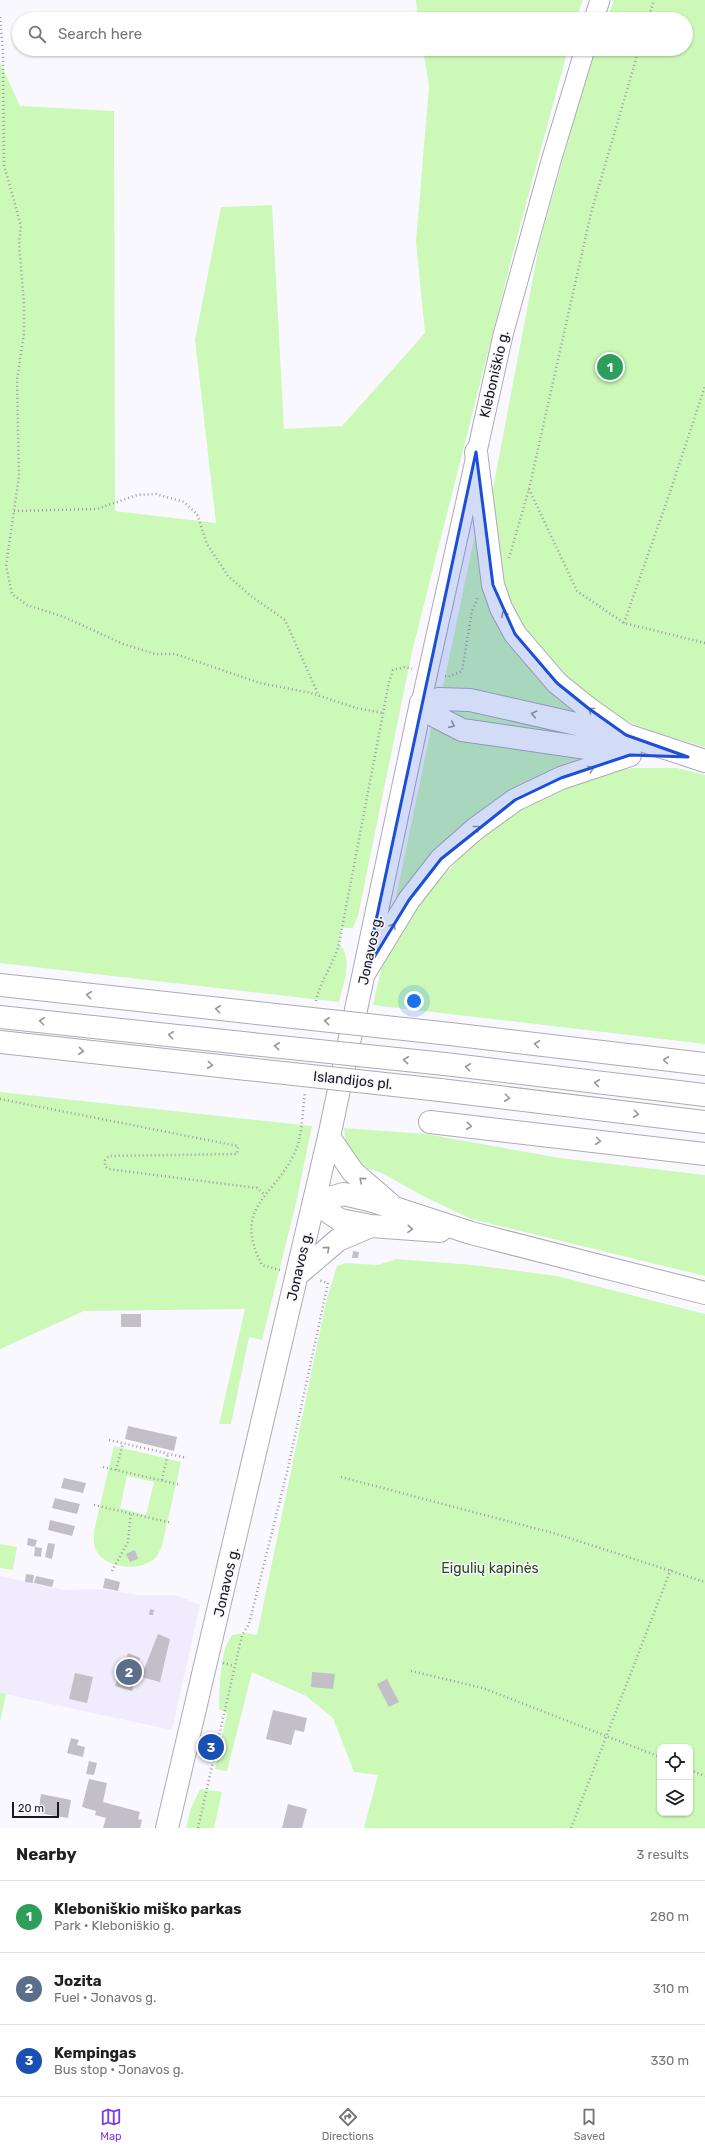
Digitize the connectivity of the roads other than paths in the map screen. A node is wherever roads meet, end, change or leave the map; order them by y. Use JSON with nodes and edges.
{"nodes":[{"id":1,"x":600,"y":0,"type":"edge"},
{"id":2,"x":596,"y":12,"type":"edge"},
{"id":3,"x":583,"y":56,"type":"edge"},
{"id":4,"x":476,"y":452,"type":"junction"},
{"id":5,"x":421,"y":703,"type":"junction"},
{"id":6,"x":628,"y":745,"type":"junction"},
{"id":7,"x":696,"y":759,"type":"edge"},
{"id":8,"x":365,"y":972,"type":"junction"},
{"id":9,"x":0,"y":985,"type":"edge"},
{"id":10,"x":0,"y":1016,"type":"edge"},
{"id":11,"x":0,"y":1042,"type":"edge"},
{"id":12,"x":705,"y":1064,"type":"edge"},
{"id":13,"x":705,"y":1095,"type":"edge"},
{"id":14,"x":430,"y":1122,"type":"dead end"},
{"id":15,"x":705,"y":1122,"type":"edge"},
{"id":16,"x":329,"y":1137,"type":"junction"},
{"id":17,"x":705,"y":1154,"type":"edge"},
{"id":18,"x":314,"y":1202,"type":"junction"},
{"id":19,"x":391,"y":1205,"type":"junction"},
{"id":20,"x":371,"y":1226,"type":"junction"},
{"id":21,"x":472,"y":1233,"type":"junction"},
{"id":22,"x":297,"y":1275,"type":"junction"},
{"id":23,"x":705,"y":1293,"type":"edge"},
{"id":24,"x":167,"y":1828,"type":"edge"}],
"edges":[{"from":1,"to":2,"type":"street"},
{"from":3,"to":4,"type":"street","name":"Kleboniškio g."},
{"from":4,"to":5,"type":"street","name":"Kleboniškio g."},
{"from":6,"to":4,"type":"main road","one_way":true},
{"from":6,"to":5,"type":"main road","one_way":true},
{"from":5,"to":6,"type":"main road","one_way":true},
{"from":5,"to":8,"type":"main road","name":"Jonavos g."},
{"from":6,"to":7,"type":"main road"},
{"from":8,"to":6,"type":"main road","one_way":true},
{"from":8,"to":16,"type":"main road","name":"Jonavos g."},
{"from":12,"to":9,"type":"main road","one_way":true,"bridge":true},
{"from":13,"to":10,"type":"main road","name":"Islandijos pl.","one_way":true,"bridge":true},
{"from":11,"to":15,"type":"main road","name":"Islandijos pl.","one_way":true,"bridge":true},
{"from":14,"to":17,"type":"main road","one_way":true},
{"from":16,"to":18,"type":"main road","name":"Jonavos g."},
{"from":19,"to":16,"type":"main road","one_way":true},
{"from":18,"to":19,"type":"main road"},
{"from":18,"to":20,"type":"main road"},
{"from":18,"to":22,"type":"main road","name":"Jonavos g."},
{"from":19,"to":21,"type":"main road"},
{"from":20,"to":21,"type":"main road","one_way":true},
{"from":22,"to":20,"type":"main road","one_way":true},
{"from":21,"to":23,"type":"main road"},
{"from":22,"to":24,"type":"main road","name":"Jonavos g."}]}
